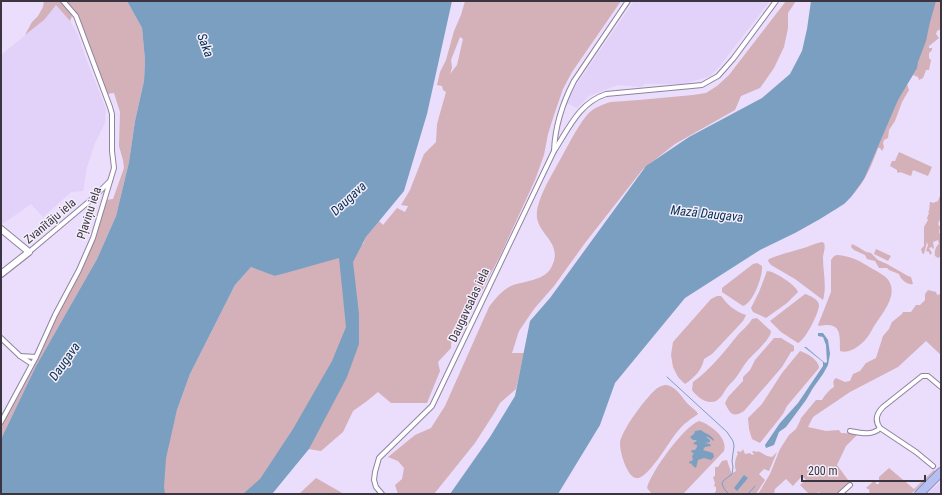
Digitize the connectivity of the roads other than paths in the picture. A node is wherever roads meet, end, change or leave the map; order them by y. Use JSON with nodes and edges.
{"nodes":[{"id":1,"x":63,"y":1,"type":"edge"},
{"id":2,"x":628,"y":1,"type":"edge"},
{"id":3,"x":776,"y":1,"type":"edge"},
{"id":4,"x":554,"y":151,"type":"junction"},
{"id":5,"x":110,"y":181,"type":"junction"},
{"id":6,"x":1,"y":229,"type":"edge"},
{"id":7,"x":29,"y":252,"type":"junction"},
{"id":8,"x":1,"y":274,"type":"edge"},
{"id":9,"x":1,"y":338,"type":"edge"},
{"id":10,"x":20,"y":356,"type":"junction"},
{"id":11,"x":36,"y":356,"type":"junction"},
{"id":12,"x":32,"y":364,"type":"junction"},
{"id":13,"x":941,"y":388,"type":"edge"},
{"id":14,"x":1,"y":422,"type":"edge"},
{"id":15,"x":880,"y":428,"type":"junction"},
{"id":16,"x":850,"y":431,"type":"dead end"},
{"id":17,"x":933,"y":466,"type":"dead end"},
{"id":18,"x":941,"y":472,"type":"edge"},
{"id":19,"x":850,"y":485,"type":"dead end"},
{"id":20,"x":382,"y":494,"type":"edge"},
{"id":21,"x":840,"y":494,"type":"edge"},
{"id":22,"x":919,"y":494,"type":"edge"}],
"edges":[{"from":1,"to":5,"type":"street","name":"Pļaviņu iela"},
{"from":2,"to":4,"type":"street","name":"Daugavsalas iela"},
{"from":3,"to":4,"type":"street","name":"Daugavsalas iela"},
{"from":4,"to":20,"type":"street","name":"Daugavsalas iela"},
{"from":5,"to":7,"type":"street","name":"Zvanītāju iela"},
{"from":5,"to":11,"type":"street","name":"Pļaviņu iela"},
{"from":6,"to":7,"type":"street"},
{"from":7,"to":8,"type":"street","name":"Zvanītāju iela"},
{"from":9,"to":10,"type":"street"},
{"from":10,"to":11,"type":"street"},
{"from":10,"to":12,"type":"street"},
{"from":11,"to":12,"type":"street","name":"Pļaviņu iela"},
{"from":12,"to":14,"type":"street","name":"Pļaviņu iela"},
{"from":13,"to":15,"type":"street"},
{"from":15,"to":16,"type":"street"},
{"from":15,"to":17,"type":"street"},
{"from":18,"to":22,"type":"highway"},
{"from":19,"to":21,"type":"street"}]}
